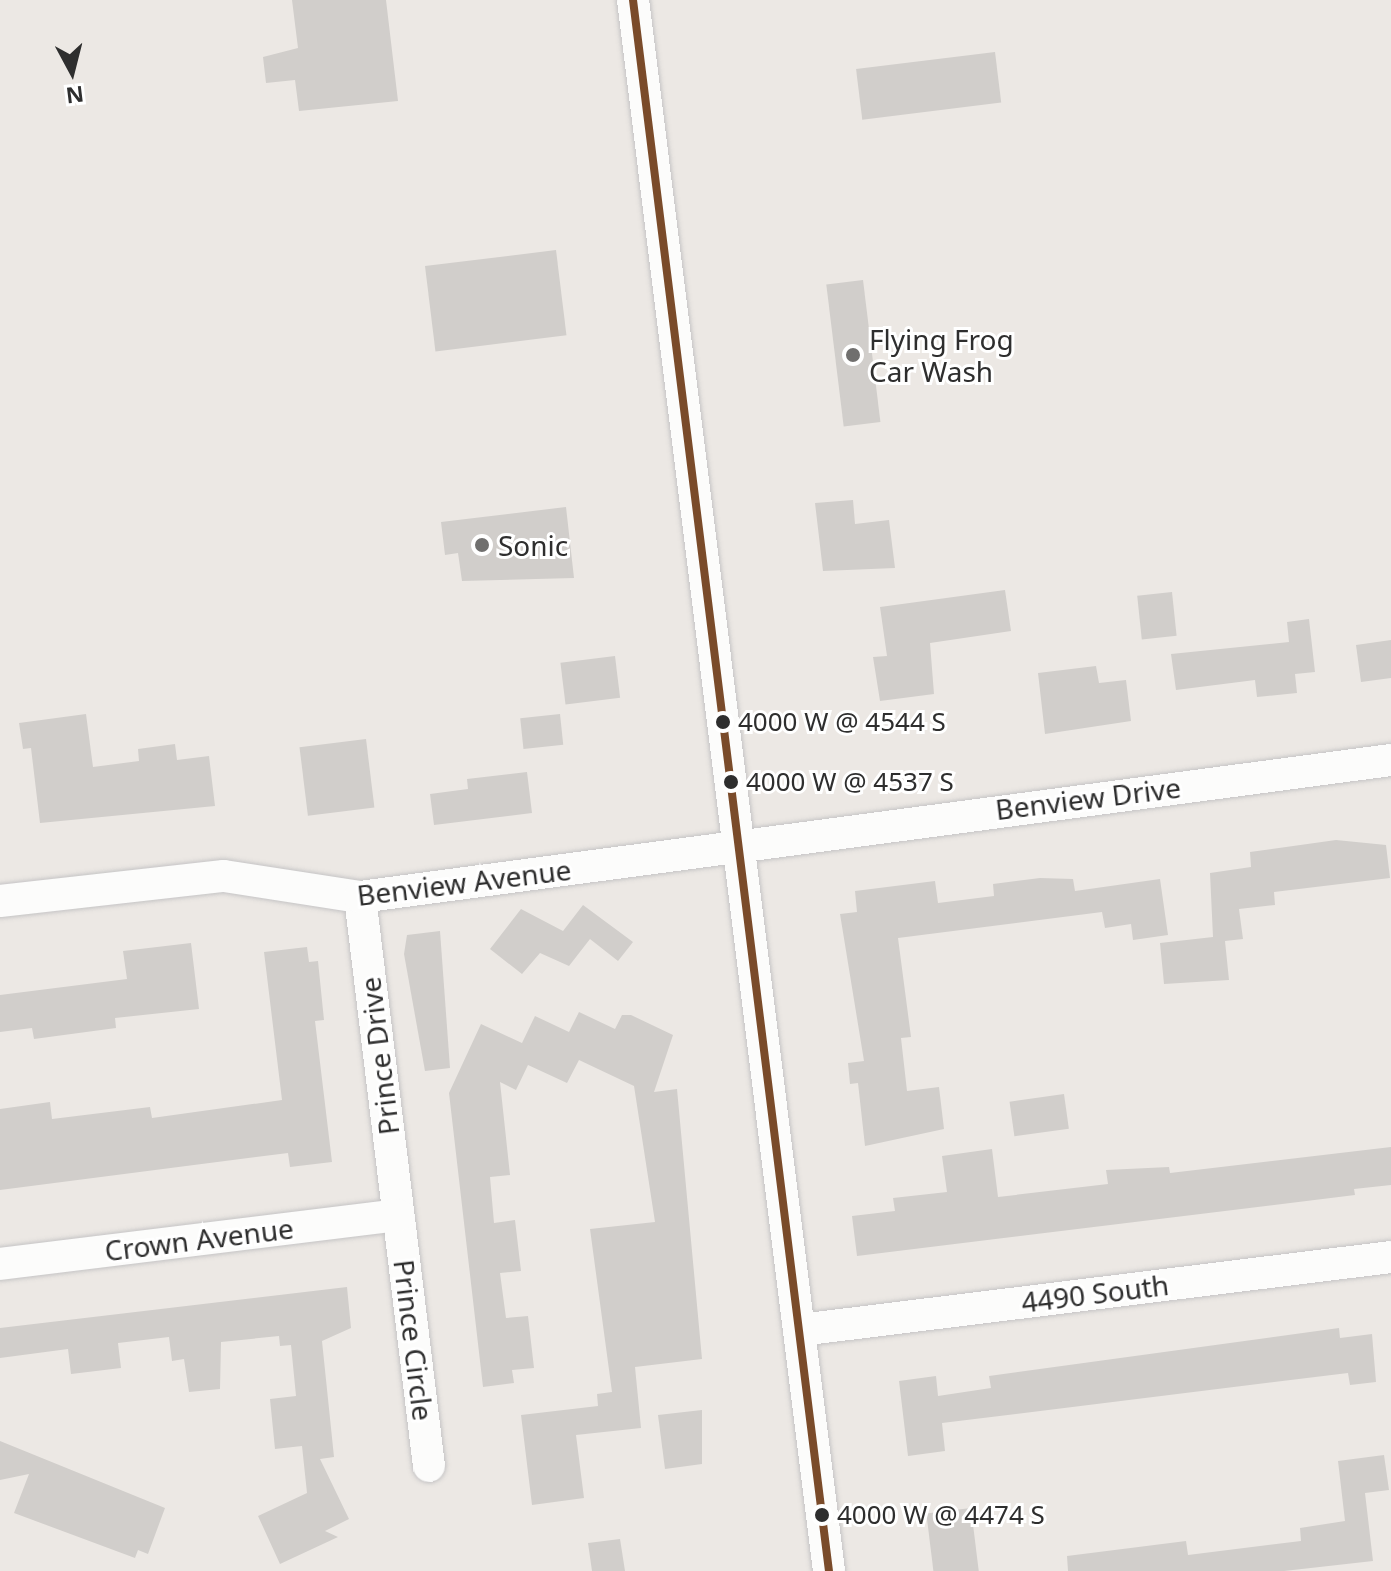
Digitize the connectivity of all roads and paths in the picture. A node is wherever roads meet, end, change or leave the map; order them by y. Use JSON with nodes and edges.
{"nodes":[{"id":1,"x":633,"y":0,"type":"edge"},
{"id":2,"x":1391,"y":760,"type":"edge"},
{"id":3,"x":738,"y":845,"type":"junction"},
{"id":4,"x":360,"y":897,"type":"junction"},
{"id":5,"x":0,"y":901,"type":"edge"},
{"id":6,"x":398,"y":1215,"type":"junction"},
{"id":7,"x":1391,"y":1257,"type":"edge"},
{"id":8,"x":0,"y":1264,"type":"edge"},
{"id":9,"x":800,"y":1330,"type":"junction"},
{"id":10,"x":429,"y":1466,"type":"dead end"},
{"id":11,"x":829,"y":1571,"type":"edge"}],
"edges":[{"from":1,"to":3,"type":"street"},
{"from":2,"to":3,"type":"street","name":"Benview Drive"},
{"from":3,"to":4,"type":"street","name":"Benview Avenue"},
{"from":3,"to":9,"type":"street"},
{"from":4,"to":5,"type":"street","name":"Benview Avenue"},
{"from":4,"to":6,"type":"street","name":"Prince Drive"},
{"from":6,"to":8,"type":"street","name":"Crown Avenue"},
{"from":6,"to":10,"type":"street","name":"Prince Circle"},
{"from":7,"to":9,"type":"street","name":"4490 South"},
{"from":9,"to":11,"type":"street"}]}
